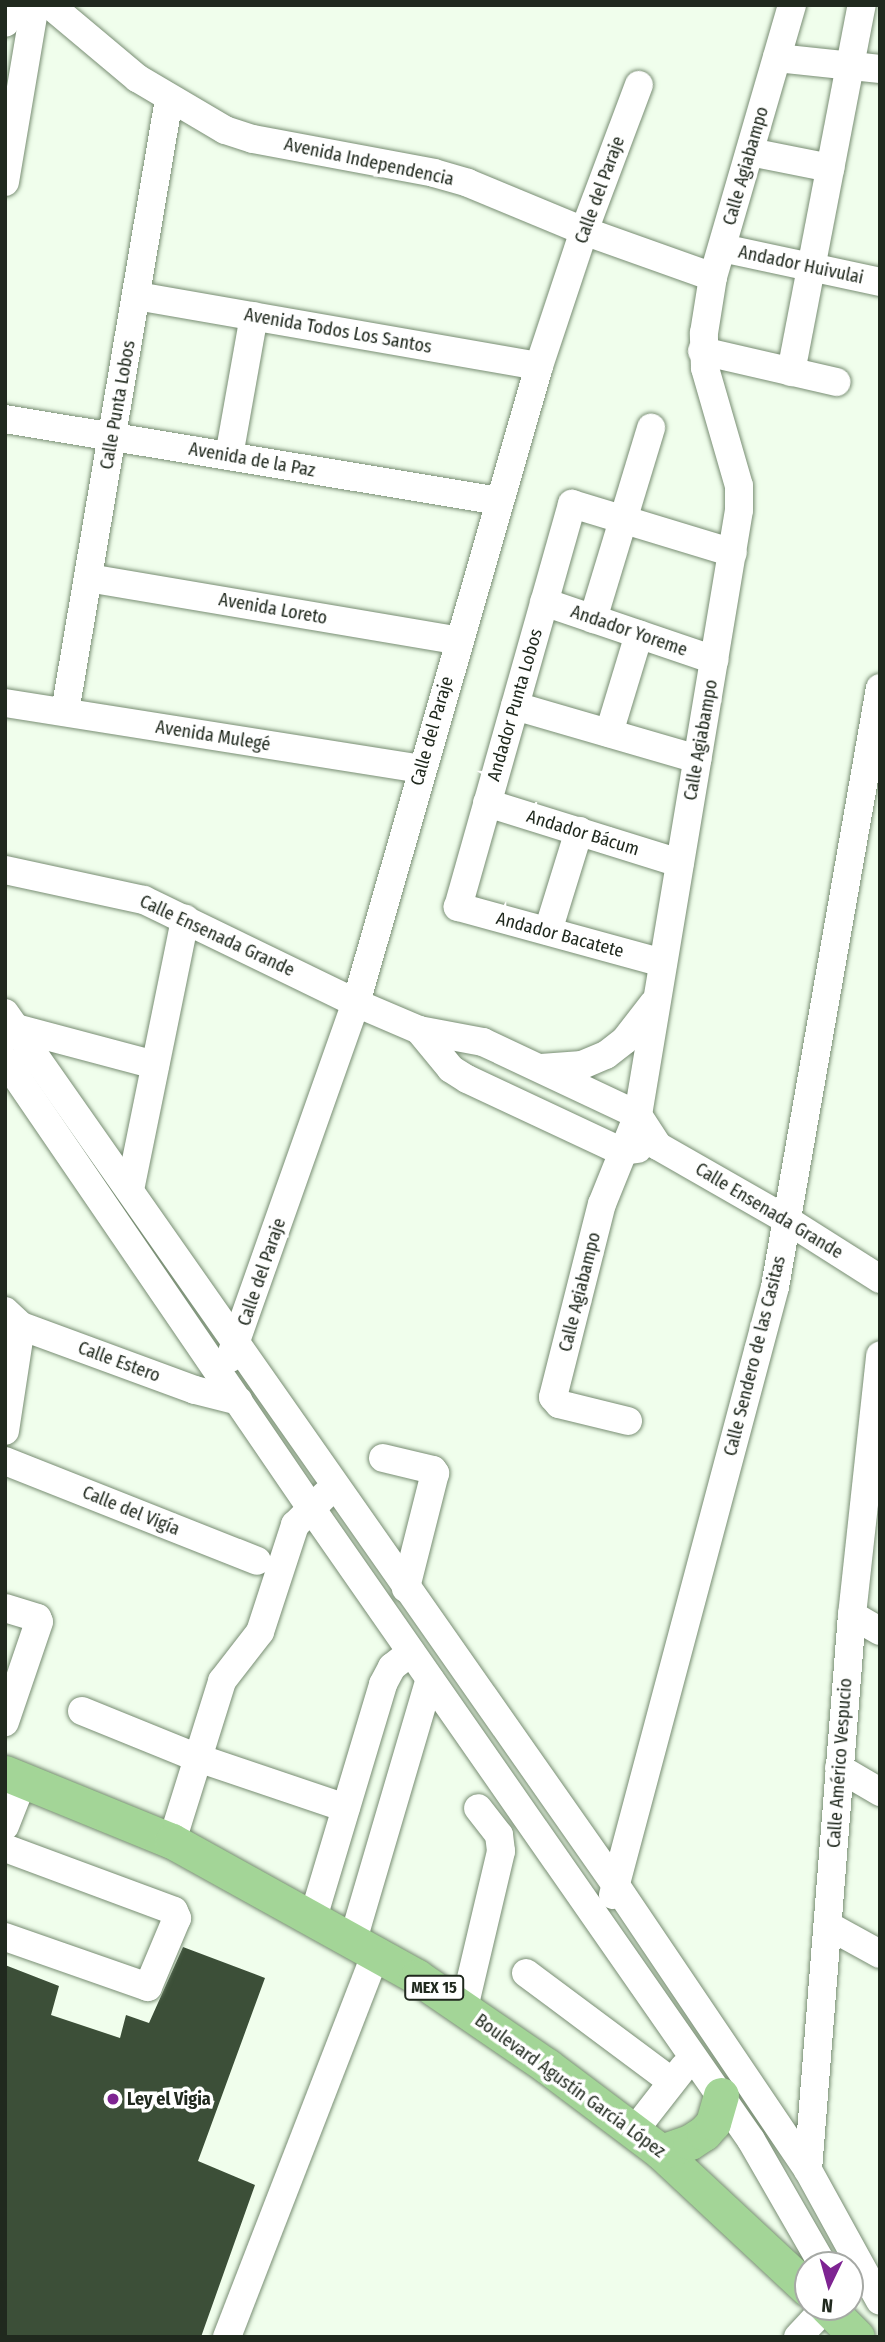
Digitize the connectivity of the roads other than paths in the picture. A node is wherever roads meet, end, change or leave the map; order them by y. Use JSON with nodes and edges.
{"nodes":[{"id":1,"x":8,"y":5,"type":"edge"},
{"id":2,"x":35,"y":5,"type":"edge"},
{"id":3,"x":50,"y":5,"type":"edge"},
{"id":4,"x":792,"y":5,"type":"edge"},
{"id":5,"x":862,"y":5,"type":"edge"},
{"id":6,"x":5,"y":23,"type":"edge"},
{"id":7,"x":777,"y":58,"type":"junction"},
{"id":8,"x":850,"y":64,"type":"junction"},
{"id":9,"x":880,"y":69,"type":"edge"},
{"id":10,"x":639,"y":85,"type":"dead end"},
{"id":11,"x":169,"y":99,"type":"junction"},
{"id":12,"x":750,"y":152,"type":"junction"},
{"id":13,"x":830,"y":168,"type":"junction"},
{"id":14,"x":5,"y":182,"type":"edge"},
{"id":15,"x":584,"y":231,"type":"junction"},
{"id":16,"x":722,"y":248,"type":"junction"},
{"id":17,"x":811,"y":267,"type":"junction"},
{"id":18,"x":713,"y":277,"type":"junction"},
{"id":19,"x":880,"y":282,"type":"edge"},
{"id":20,"x":137,"y":296,"type":"junction"},
{"id":21,"x":254,"y":316,"type":"junction"},
{"id":22,"x":702,"y":351,"type":"junction"},
{"id":23,"x":539,"y":366,"type":"junction"},
{"id":24,"x":791,"y":372,"type":"junction"},
{"id":25,"x":836,"y":382,"type":"dead end"},
{"id":26,"x":5,"y":419,"type":"edge"},
{"id":27,"x":651,"y":428,"type":"dead end"},
{"id":28,"x":112,"y":436,"type":"junction"},
{"id":29,"x":229,"y":456,"type":"junction"},
{"id":30,"x":499,"y":501,"type":"junction"},
{"id":31,"x":623,"y":520,"type":"junction"},
{"id":32,"x":733,"y":553,"type":"junction"},
{"id":33,"x":88,"y":578,"type":"junction"},
{"id":34,"x":544,"y":602,"type":"junction"},
{"id":35,"x":593,"y":619,"type":"junction"},
{"id":36,"x":639,"y":634,"type":"junction"},
{"id":37,"x":459,"y":641,"type":"junction"},
{"id":38,"x":714,"y":660,"type":"junction"},
{"id":39,"x":880,"y":688,"type":"edge"},
{"id":40,"x":5,"y":703,"type":"edge"},
{"id":41,"x":515,"y":706,"type":"junction"},
{"id":42,"x":65,"y":712,"type":"junction"},
{"id":43,"x":609,"y":733,"type":"junction"},
{"id":44,"x":697,"y":759,"type":"junction"},
{"id":45,"x":421,"y":769,"type":"junction"},
{"id":46,"x":487,"y":803,"type":"junction"},
{"id":47,"x":579,"y":831,"type":"junction"},
{"id":48,"x":680,"y":863,"type":"junction"},
{"id":49,"x":5,"y":870,"type":"edge"},
{"id":50,"x":458,"y":906,"type":"joint"},
{"id":51,"x":185,"y":919,"type":"junction"},
{"id":52,"x":548,"y":931,"type":"junction"},
{"id":53,"x":663,"y":962,"type":"junction"},
{"id":54,"x":657,"y":999,"type":"junction"},
{"id":55,"x":356,"y":1003,"type":"junction"},
{"id":56,"x":9,"y":1029,"type":"edge"},
{"id":57,"x":419,"y":1030,"type":"junction"},
{"id":58,"x":5,"y":1060,"type":"edge"},
{"id":59,"x":155,"y":1065,"type":"junction"},
{"id":60,"x":537,"y":1068,"type":"junction"},
{"id":61,"x":638,"y":1115,"type":"junction"},
{"id":62,"x":658,"y":1146,"type":"junction"},
{"id":63,"x":621,"y":1151,"type":"junction"},
{"id":64,"x":130,"y":1190,"type":"junction"},
{"id":65,"x":787,"y":1220,"type":"junction"},
{"id":66,"x":880,"y":1279,"type":"edge"},
{"id":67,"x":13,"y":1318,"type":"edge"},
{"id":68,"x":237,"y":1345,"type":"junction"},
{"id":69,"x":880,"y":1356,"type":"edge"},
{"id":70,"x":221,"y":1376,"type":"junction"},
{"id":71,"x":239,"y":1401,"type":"junction"},
{"id":72,"x":628,"y":1421,"type":"dead end"},
{"id":73,"x":5,"y":1432,"type":"edge"},
{"id":74,"x":383,"y":1458,"type":"dead end"},
{"id":75,"x":5,"y":1461,"type":"edge"},
{"id":76,"x":873,"y":1461,"type":"edge"},
{"id":77,"x":335,"y":1486,"type":"junction"},
{"id":78,"x":311,"y":1508,"type":"junction"},
{"id":79,"x":257,"y":1562,"type":"dead end"},
{"id":80,"x":406,"y":1588,"type":"junction"},
{"id":81,"x":5,"y":1608,"type":"edge"},
{"id":82,"x":852,"y":1615,"type":"junction"},
{"id":83,"x":880,"y":1631,"type":"edge"},
{"id":84,"x":411,"y":1652,"type":"junction"},
{"id":85,"x":430,"y":1679,"type":"junction"},
{"id":86,"x":12,"y":1681,"type":"edge"},
{"id":87,"x":82,"y":1712,"type":"dead end"},
{"id":88,"x":5,"y":1722,"type":"edge"},
{"id":89,"x":198,"y":1758,"type":"junction"},
{"id":90,"x":839,"y":1768,"type":"junction"},
{"id":91,"x":14,"y":1776,"type":"edge"},
{"id":92,"x":880,"y":1792,"type":"edge"},
{"id":93,"x":346,"y":1808,"type":"junction"},
{"id":94,"x":478,"y":1808,"type":"dead end"},
{"id":95,"x":5,"y":1826,"type":"edge"},
{"id":96,"x":172,"y":1842,"type":"junction"},
{"id":97,"x":5,"y":1848,"type":"edge"},
{"id":98,"x":615,"y":1884,"type":"junction"},
{"id":99,"x":313,"y":1918,"type":"junction"},
{"id":100,"x":829,"y":1926,"type":"junction"},
{"id":101,"x":604,"y":1931,"type":"junction"},
{"id":102,"x":5,"y":1937,"type":"edge"},
{"id":103,"x":364,"y":1946,"type":"junction"},
{"id":104,"x":880,"y":1954,"type":"edge"},
{"id":105,"x":526,"y":1973,"type":"dead end"},
{"id":106,"x":464,"y":2008,"type":"junction"},
{"id":107,"x":693,"y":2056,"type":"junction"},
{"id":108,"x":672,"y":2082,"type":"junction"},
{"id":109,"x":721,"y":2095,"type":"junction"},
{"id":110,"x":634,"y":2131,"type":"junction"},
{"id":111,"x":661,"y":2152,"type":"junction"},
{"id":112,"x":808,"y":2170,"type":"junction"},
{"id":113,"x":815,"y":2251,"type":"edge"},
{"id":114,"x":869,"y":2271,"type":"edge"},
{"id":115,"x":794,"y":2276,"type":"edge"},
{"id":116,"x":880,"y":2301,"type":"edge"},
{"id":117,"x":813,"y":2321,"type":"edge"},
{"id":118,"x":840,"y":2321,"type":"edge"},
{"id":119,"x":854,"y":2321,"type":"edge"},
{"id":120,"x":227,"y":2337,"type":"edge"},
{"id":121,"x":798,"y":2337,"type":"edge"},
{"id":122,"x":857,"y":2337,"type":"edge"},
{"id":123,"x":863,"y":2337,"type":"edge"}],
"edges":[{"from":1,"to":6,"type":"street"},
{"from":2,"to":14,"type":"street"},
{"from":3,"to":11,"type":"street","name":"Avenida Independencia"},
{"from":4,"to":7,"type":"street","name":"Calle Agiabampo"},
{"from":5,"to":8,"type":"street"},
{"from":7,"to":8,"type":"street"},
{"from":7,"to":12,"type":"street","name":"Calle Agiabampo"},
{"from":8,"to":9,"type":"street"},
{"from":8,"to":13,"type":"street"},
{"from":10,"to":15,"type":"street","name":"Calle del Paraje"},
{"from":11,"to":15,"type":"street","name":"Avenida Independencia"},
{"from":11,"to":20,"type":"street","name":"Calle Punta Lobos"},
{"from":12,"to":13,"type":"street"},
{"from":12,"to":16,"type":"street","name":"Calle Agiabampo"},
{"from":13,"to":17,"type":"street"},
{"from":15,"to":18,"type":"street","name":"Avenida Independencia"},
{"from":15,"to":23,"type":"street","name":"Calle del Paraje"},
{"from":16,"to":17,"type":"street","name":"Andador Huivulai"},
{"from":16,"to":18,"type":"street","name":"Calle Agiabampo"},
{"from":17,"to":19,"type":"street","name":"Andador Huivulai"},
{"from":17,"to":24,"type":"street"},
{"from":18,"to":22,"type":"street","name":"Calle Agiabampo"},
{"from":20,"to":21,"type":"street","name":"Avenida Todos Los Santos"},
{"from":20,"to":28,"type":"street","name":"Calle Punta Lobos"},
{"from":21,"to":23,"type":"street","name":"Avenida Todos Los Santos"},
{"from":21,"to":29,"type":"street"},
{"from":22,"to":24,"type":"street"},
{"from":22,"to":32,"type":"street","name":"Calle Agiabampo"},
{"from":23,"to":30,"type":"street","name":"Calle del Paraje"},
{"from":24,"to":25,"type":"street"},
{"from":26,"to":28,"type":"street","name":"Avenida de la Paz"},
{"from":27,"to":31,"type":"street"},
{"from":28,"to":29,"type":"street","name":"Avenida de la Paz"},
{"from":28,"to":33,"type":"street","name":"Calle Punta Lobos"},
{"from":29,"to":30,"type":"street","name":"Avenida de la Paz"},
{"from":30,"to":37,"type":"street","name":"Calle del Paraje"},
{"from":31,"to":32,"type":"street"},
{"from":31,"to":34,"type":"street","name":"Andador Punta Lobos"},
{"from":31,"to":35,"type":"street"},
{"from":32,"to":38,"type":"street","name":"Calle Agiabampo"},
{"from":33,"to":37,"type":"street","name":"Avenida Loreto"},
{"from":33,"to":42,"type":"street","name":"Calle Punta Lobos"},
{"from":34,"to":35,"type":"street","name":"Andador Yoreme"},
{"from":34,"to":41,"type":"street","name":"Andador Punta Lobos"},
{"from":35,"to":36,"type":"street","name":"Andador Yoreme"},
{"from":36,"to":38,"type":"street","name":"Andador Yoreme"},
{"from":36,"to":43,"type":"street"},
{"from":37,"to":45,"type":"street","name":"Calle del Paraje"},
{"from":38,"to":44,"type":"street","name":"Calle Agiabampo"},
{"from":39,"to":65,"type":"street","name":"Calle Sendero de las Casitas"},
{"from":40,"to":42,"type":"street","name":"Avenida Mulegé"},
{"from":41,"to":43,"type":"street"},
{"from":41,"to":46,"type":"street","name":"Andador Punta Lobos"},
{"from":42,"to":45,"type":"street","name":"Avenida Mulegé"},
{"from":43,"to":44,"type":"street"},
{"from":44,"to":48,"type":"street","name":"Calle Agiabampo"},
{"from":45,"to":55,"type":"street","name":"Calle del Paraje"},
{"from":46,"to":47,"type":"street","name":"Andador Bácum"},
{"from":46,"to":50,"type":"street","name":"Andador Punta Lobos"},
{"from":47,"to":48,"type":"street","name":"Andador Bácum"},
{"from":47,"to":52,"type":"street"},
{"from":48,"to":53,"type":"street","name":"Calle Agiabampo"},
{"from":49,"to":51,"type":"street","name":"Calle Ensenada Grande"},
{"from":50,"to":52,"type":"street","name":"Andador Bacatete"},
{"from":51,"to":55,"type":"street","name":"Calle Ensenada Grande"},
{"from":51,"to":59,"type":"street"},
{"from":52,"to":53,"type":"street","name":"Andador Bacatete"},
{"from":53,"to":54,"type":"street","name":"Calle Agiabampo"},
{"from":54,"to":60,"type":"street"},
{"from":54,"to":61,"type":"street","name":"Calle Agiabampo"},
{"from":55,"to":57,"type":"street","name":"Calle Ensenada Grande"},
{"from":55,"to":68,"type":"street","name":"Calle del Paraje"},
{"from":56,"to":59,"type":"street"},
{"from":56,"to":64,"type":"street"},
{"from":57,"to":60,"type":"street","name":"Calle Ensenada Grande"},
{"from":57,"to":63,"type":"street","name":"Calle Ensenada Grande"},
{"from":58,"to":70,"type":"street"},
{"from":59,"to":64,"type":"street"},
{"from":60,"to":61,"type":"street","name":"Calle Ensenada Grande"},
{"from":61,"to":62,"type":"street","name":"Calle Ensenada Grande"},
{"from":61,"to":63,"type":"street","name":"Calle Agiabampo"},
{"from":62,"to":63,"type":"street"},
{"from":62,"to":65,"type":"street","name":"Calle Ensenada Grande"},
{"from":63,"to":72,"type":"street","name":"Calle Agiabampo"},
{"from":64,"to":68,"type":"street"},
{"from":65,"to":66,"type":"street","name":"Calle Ensenada Grande"},
{"from":65,"to":98,"type":"street","name":"Calle Sendero de las Casitas"},
{"from":67,"to":71,"type":"street","name":"Calle Estero"},
{"from":67,"to":73,"type":"street"},
{"from":68,"to":70,"type":"street","name":"Calle del Paraje"},
{"from":68,"to":77,"type":"street"},
{"from":69,"to":76,"type":"street","name":"Calle Américo Vespucio"},
{"from":70,"to":71,"type":"street"},
{"from":71,"to":78,"type":"street"},
{"from":74,"to":80,"type":"street"},
{"from":75,"to":79,"type":"street","name":"Calle del Vigía"},
{"from":76,"to":82,"type":"street","name":"Calle Américo Vespucio"},
{"from":77,"to":78,"type":"street"},
{"from":77,"to":80,"type":"street"},
{"from":78,"to":84,"type":"street"},
{"from":78,"to":89,"type":"street"},
{"from":80,"to":98,"type":"street"},
{"from":81,"to":86,"type":"street"},
{"from":82,"to":83,"type":"street"},
{"from":82,"to":90,"type":"street","name":"Calle Américo Vespucio"},
{"from":84,"to":85,"type":"street"},
{"from":84,"to":93,"type":"street"},
{"from":85,"to":101,"type":"street"},
{"from":85,"to":103,"type":"street"},
{"from":86,"to":88,"type":"street"},
{"from":87,"to":89,"type":"street"},
{"from":89,"to":93,"type":"street"},
{"from":89,"to":96,"type":"street"},
{"from":90,"to":92,"type":"street"},
{"from":90,"to":100,"type":"street","name":"Calle Américo Vespucio"},
{"from":91,"to":95,"type":"street"},
{"from":91,"to":96,"type":"main road","name":"Boulevard Agustín García López","number":"MEX 15"},
{"from":93,"to":99,"type":"street"},
{"from":94,"to":106,"type":"street"},
{"from":96,"to":99,"type":"main road","name":"Boulevard Agustín García López","number":"MEX 15"},
{"from":97,"to":102,"type":"street"},
{"from":98,"to":101,"type":"street","name":"Calle Sendero de las Casitas"},
{"from":98,"to":112,"type":"street"},
{"from":99,"to":103,"type":"main road","name":"Boulevard Agustín García López","number":"MEX 15"},
{"from":100,"to":104,"type":"street"},
{"from":100,"to":112,"type":"street","name":"Calle Américo Vespucio"},
{"from":101,"to":107,"type":"street"},
{"from":103,"to":106,"type":"main road","name":"Boulevard Agustín García López","number":"MEX 15"},
{"from":103,"to":120,"type":"street"},
{"from":105,"to":108,"type":"street"},
{"from":106,"to":110,"type":"main road","name":"Boulevard Agustín García López","number":"MEX 15"},
{"from":107,"to":108,"type":"street"},
{"from":107,"to":109,"type":"street"},
{"from":108,"to":110,"type":"street"},
{"from":109,"to":111,"type":"main road"},
{"from":109,"to":113,"type":"street"},
{"from":110,"to":111,"type":"main road","name":"Boulevard Agustín García López","number":"MEX 15"},
{"from":111,"to":115,"type":"main road","name":"Boulevard Agustín García López","number":"MEX 15"},
{"from":112,"to":114,"type":"street"},
{"from":114,"to":116,"type":"street"},
{"from":117,"to":121,"type":"street"},
{"from":118,"to":122,"type":"main road"},
{"from":119,"to":123,"type":"street"}]}
